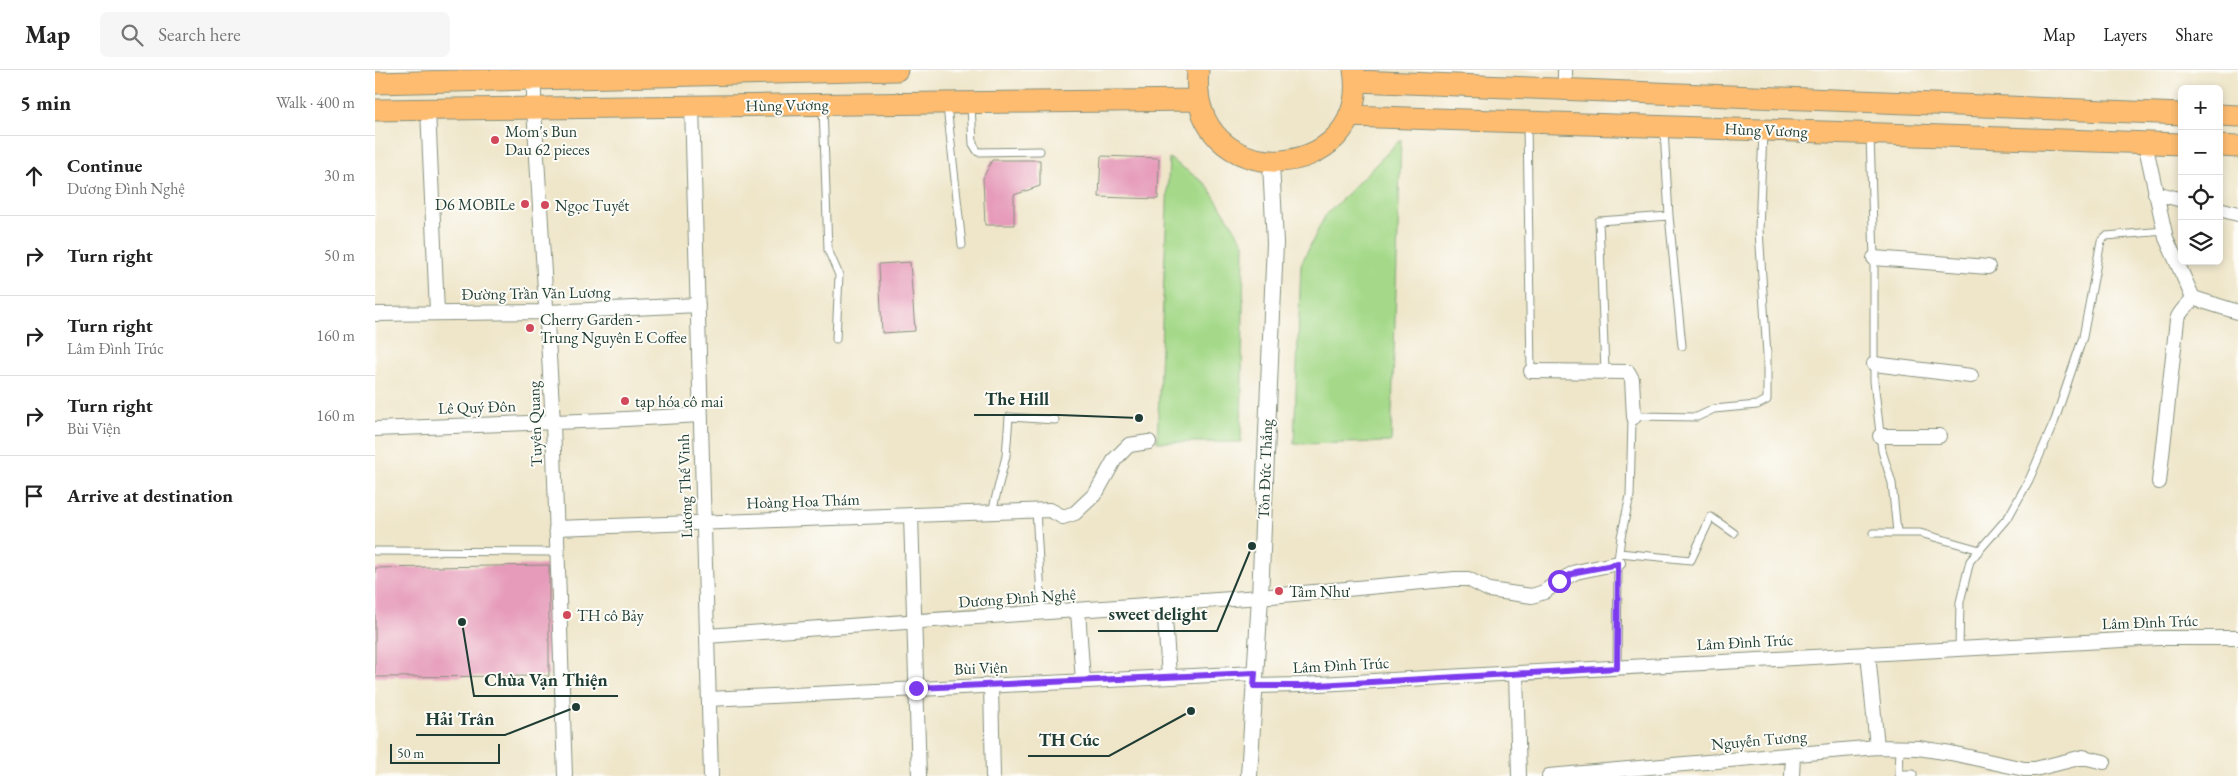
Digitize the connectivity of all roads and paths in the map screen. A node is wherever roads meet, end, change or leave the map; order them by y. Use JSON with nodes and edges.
{"nodes":[{"id":1,"x":897,"y":70,"type":"edge"},
{"id":2,"x":1198,"y":70,"type":"edge"},
{"id":3,"x":534,"y":75,"type":"edge"},
{"id":4,"x":1355,"y":75,"type":"edge"},
{"id":5,"x":1565,"y":79,"type":"edge"},
{"id":6,"x":375,"y":83,"type":"edge"},
{"id":7,"x":1198,"y":100,"type":"junction"},
{"id":8,"x":1871,"y":100,"type":"junction"},
{"id":9,"x":947,"y":103,"type":"junction"},
{"id":10,"x":971,"y":103,"type":"junction"},
{"id":11,"x":823,"y":104,"type":"junction"},
{"id":12,"x":692,"y":106,"type":"junction"},
{"id":13,"x":534,"y":108,"type":"junction"},
{"id":14,"x":428,"y":109,"type":"junction"},
{"id":15,"x":375,"y":110,"type":"edge"},
{"id":16,"x":2178,"y":114,"type":"edge"},
{"id":17,"x":2223,"y":115,"type":"edge"},
{"id":18,"x":1349,"y":116,"type":"junction"},
{"id":19,"x":2238,"y":116,"type":"edge"},
{"id":20,"x":1527,"y":122,"type":"junction"},
{"id":21,"x":1664,"y":127,"type":"junction"},
{"id":22,"x":1763,"y":130,"type":"junction"},
{"id":23,"x":1870,"y":134,"type":"junction"},
{"id":24,"x":2145,"y":143,"type":"junction"},
{"id":25,"x":2178,"y":144,"type":"edge"},
{"id":26,"x":2223,"y":146,"type":"edge"},
{"id":27,"x":2238,"y":147,"type":"edge"},
{"id":28,"x":1040,"y":151,"type":"dead end"},
{"id":29,"x":1271,"y":163,"type":"junction"},
{"id":30,"x":2155,"y":193,"type":"junction"},
{"id":31,"x":2178,"y":199,"type":"edge"},
{"id":32,"x":2223,"y":210,"type":"edge"},
{"id":33,"x":2238,"y":214,"type":"edge"},
{"id":34,"x":1669,"y":216,"type":"junction"},
{"id":35,"x":2164,"y":231,"type":"junction"},
{"id":36,"x":961,"y":244,"type":"dead end"},
{"id":37,"x":1875,"y":258,"type":"junction"},
{"id":38,"x":1988,"y":268,"type":"dead end"},
{"id":39,"x":2193,"y":298,"type":"junction"},
{"id":40,"x":698,"y":305,"type":"junction"},
{"id":41,"x":437,"y":312,"type":"junction"},
{"id":42,"x":547,"y":312,"type":"junction"},
{"id":43,"x":2238,"y":312,"type":"edge"},
{"id":44,"x":375,"y":314,"type":"edge"},
{"id":45,"x":836,"y":340,"type":"dead end"},
{"id":46,"x":1682,"y":346,"type":"dead end"},
{"id":47,"x":1873,"y":364,"type":"junction"},
{"id":48,"x":1531,"y":371,"type":"joint"},
{"id":49,"x":1605,"y":371,"type":"junction"},
{"id":50,"x":1971,"y":376,"type":"dead end"},
{"id":51,"x":701,"y":415,"type":"junction"},
{"id":52,"x":1634,"y":417,"type":"junction"},
{"id":53,"x":1055,"y":420,"type":"dead end"},
{"id":54,"x":553,"y":422,"type":"junction"},
{"id":55,"x":375,"y":429,"type":"edge"},
{"id":56,"x":1880,"y":436,"type":"junction"},
{"id":57,"x":1939,"y":436,"type":"dead end"},
{"id":58,"x":1149,"y":442,"type":"dead end"},
{"id":59,"x":2159,"y":482,"type":"dead end"},
{"id":60,"x":1043,"y":510,"type":"junction"},
{"id":61,"x":992,"y":512,"type":"junction"},
{"id":62,"x":911,"y":515,"type":"junction"},
{"id":63,"x":704,"y":522,"type":"junction"},
{"id":64,"x":556,"y":528,"type":"junction"},
{"id":65,"x":1897,"y":532,"type":"junction"},
{"id":66,"x":1734,"y":533,"type":"dead end"},
{"id":67,"x":1873,"y":533,"type":"dead end"},
{"id":68,"x":1980,"y":550,"type":"junction"},
{"id":69,"x":375,"y":551,"type":"edge"},
{"id":70,"x":557,"y":552,"type":"junction"},
{"id":71,"x":1618,"y":558,"type":"junction"},
{"id":72,"x":1260,"y":597,"type":"junction"},
{"id":73,"x":1164,"y":604,"type":"junction"},
{"id":74,"x":1079,"y":611,"type":"junction"},
{"id":75,"x":1042,"y":613,"type":"junction"},
{"id":76,"x":915,"y":623,"type":"junction"},
{"id":77,"x":707,"y":636,"type":"junction"},
{"id":78,"x":2238,"y":638,"type":"edge"},
{"id":79,"x":1959,"y":648,"type":"junction"},
{"id":80,"x":1868,"y":652,"type":"junction"},
{"id":81,"x":1617,"y":668,"type":"junction"},
{"id":82,"x":1516,"y":674,"type":"junction"},
{"id":83,"x":1169,"y":676,"type":"junction"},
{"id":84,"x":1254,"y":680,"type":"junction"},
{"id":85,"x":1083,"y":681,"type":"junction"},
{"id":86,"x":991,"y":686,"type":"junction"},
{"id":87,"x":916,"y":688,"type":"junction"},
{"id":88,"x":709,"y":699,"type":"junction"},
{"id":89,"x":1877,"y":747,"type":"junction"},
{"id":90,"x":1900,"y":748,"type":"junction"},
{"id":91,"x":1793,"y":754,"type":"junction"},
{"id":92,"x":2104,"y":762,"type":"dead end"},
{"id":93,"x":565,"y":776,"type":"edge"},
{"id":94,"x":711,"y":776,"type":"edge"},
{"id":95,"x":919,"y":776,"type":"edge"},
{"id":96,"x":993,"y":776,"type":"edge"},
{"id":97,"x":1249,"y":776,"type":"edge"},
{"id":98,"x":1519,"y":776,"type":"edge"},
{"id":99,"x":1549,"y":776,"type":"edge"},
{"id":100,"x":1792,"y":776,"type":"edge"},
{"id":101,"x":1913,"y":776,"type":"edge"}],
"edges":[{"from":1,"to":3,"type":"main road","name":"Hùng Vương"},
{"from":2,"to":7,"type":"main road"},
{"from":3,"to":6,"type":"main road","name":"Hùng Vương"},
{"from":3,"to":13,"type":"street","name":"Tuyên Quang"},
{"from":4,"to":5,"type":"main road","name":"Hùng Vương"},
{"from":4,"to":18,"type":"main road"},
{"from":5,"to":8,"type":"main road","name":"Hùng Vương"},
{"from":7,"to":10,"type":"main road","name":"Hùng Vương"},
{"from":7,"to":29,"type":"main road"},
{"from":8,"to":16,"type":"main road","name":"Hùng Vương"},
{"from":8,"to":23,"type":"main road"},
{"from":9,"to":10,"type":"main road","name":"Hùng Vương"},
{"from":9,"to":11,"type":"main road","name":"Hùng Vương"},
{"from":9,"to":36,"type":"lane"},
{"from":10,"to":28,"type":"lane"},
{"from":11,"to":12,"type":"main road","name":"Hùng Vương"},
{"from":11,"to":45,"type":"lane"},
{"from":12,"to":13,"type":"main road","name":"Hùng Vương"},
{"from":12,"to":40,"type":"street","name":"Lương Thế Vinh"},
{"from":13,"to":14,"type":"main road","name":"Hùng Vương"},
{"from":13,"to":42,"type":"street","name":"Tuyên Quang"},
{"from":14,"to":15,"type":"main road","name":"Hùng Vương"},
{"from":14,"to":41,"type":"street"},
{"from":17,"to":19,"type":"main road"},
{"from":18,"to":20,"type":"main road","name":"Hùng Vương"},
{"from":18,"to":29,"type":"main road"},
{"from":20,"to":21,"type":"main road","name":"Hùng Vương"},
{"from":20,"to":48,"type":"lane"},
{"from":21,"to":22,"type":"main road","name":"Hùng Vương"},
{"from":21,"to":34,"type":"lane"},
{"from":22,"to":23,"type":"main road","name":"Hùng Vương"},
{"from":22,"to":52,"type":"lane"},
{"from":23,"to":24,"type":"main road","name":"Hùng Vương"},
{"from":23,"to":37,"type":"lane"},
{"from":24,"to":25,"type":"main road","name":"Hùng Vương"},
{"from":24,"to":30,"type":"street"},
{"from":26,"to":27,"type":"main road"},
{"from":29,"to":72,"type":"street","name":"Tôn Đức Thắng"},
{"from":30,"to":31,"type":"street"},
{"from":30,"to":35,"type":"street"},
{"from":32,"to":33,"type":"street"},
{"from":34,"to":46,"type":"lane"},
{"from":34,"to":49,"type":"lane"},
{"from":35,"to":39,"type":"street"},
{"from":35,"to":68,"type":"lane"},
{"from":37,"to":38,"type":"street"},
{"from":37,"to":47,"type":"lane"},
{"from":39,"to":43,"type":"street"},
{"from":39,"to":59,"type":"street"},
{"from":40,"to":42,"type":"street","name":"Đường Trần Văn Lương"},
{"from":40,"to":51,"type":"street","name":"Lương Thế Vinh"},
{"from":41,"to":42,"type":"street","name":"Đường Trần Văn Lương"},
{"from":41,"to":44,"type":"street","name":"Đường Trần Văn Lương"},
{"from":42,"to":54,"type":"street","name":"Tuyên Quang"},
{"from":47,"to":50,"type":"street"},
{"from":47,"to":56,"type":"lane"},
{"from":48,"to":49,"type":"street"},
{"from":49,"to":52,"type":"street"},
{"from":51,"to":54,"type":"street","name":"Lê Quý Đôn"},
{"from":51,"to":63,"type":"street","name":"Lương Thế Vinh"},
{"from":52,"to":71,"type":"lane"},
{"from":53,"to":61,"type":"lane"},
{"from":54,"to":55,"type":"street","name":"Lê Quý Đôn"},
{"from":54,"to":64,"type":"street","name":"Tuyên Quang"},
{"from":56,"to":57,"type":"street"},
{"from":56,"to":65,"type":"lane"},
{"from":58,"to":60,"type":"street","name":"Hoàng Hoa Thám"},
{"from":60,"to":61,"type":"street","name":"Hoàng Hoa Thám"},
{"from":60,"to":75,"type":"lane"},
{"from":61,"to":62,"type":"street","name":"Hoàng Hoa Thám"},
{"from":62,"to":63,"type":"street","name":"Hoàng Hoa Thám"},
{"from":62,"to":76,"type":"street"},
{"from":63,"to":64,"type":"street","name":"Hoàng Hoa Thám"},
{"from":63,"to":77,"type":"street","name":"Lương Thế Vinh"},
{"from":64,"to":70,"type":"street","name":"Tuyên Quang"},
{"from":65,"to":67,"type":"lane"},
{"from":65,"to":68,"type":"lane"},
{"from":66,"to":71,"type":"lane"},
{"from":68,"to":79,"type":"lane"},
{"from":69,"to":70,"type":"lane"},
{"from":70,"to":93,"type":"street","name":"Tuyên Quang"},
{"from":71,"to":72,"type":"street","name":"Dương Đình Nghệ"},
{"from":71,"to":81,"type":"lane"},
{"from":72,"to":73,"type":"street","name":"Dương Đình Nghệ"},
{"from":72,"to":84,"type":"street","name":"Tôn Đức Thắng"},
{"from":73,"to":74,"type":"street","name":"Dương Đình Nghệ"},
{"from":73,"to":83,"type":"street"},
{"from":74,"to":75,"type":"street","name":"Dương Đình Nghệ"},
{"from":74,"to":85,"type":"street"},
{"from":75,"to":76,"type":"street","name":"Dương Đình Nghệ"},
{"from":76,"to":77,"type":"street","name":"Dương Đình Nghệ"},
{"from":76,"to":87,"type":"street"},
{"from":77,"to":88,"type":"street","name":"Lương Thế Vinh"},
{"from":78,"to":79,"type":"street","name":"Lâm Đình Trúc"},
{"from":79,"to":80,"type":"street","name":"Lâm Đình Trúc"},
{"from":80,"to":81,"type":"street","name":"Lâm Đình Trúc"},
{"from":80,"to":89,"type":"street"},
{"from":81,"to":82,"type":"street","name":"Lâm Đình Trúc"},
{"from":82,"to":84,"type":"street","name":"Lâm Đình Trúc"},
{"from":82,"to":98,"type":"street"},
{"from":83,"to":84,"type":"street","name":"Bùi Viện"},
{"from":83,"to":85,"type":"street","name":"Bùi Viện"},
{"from":84,"to":97,"type":"street","name":"Tôn Đức Thắng"},
{"from":85,"to":86,"type":"street","name":"Bùi Viện"},
{"from":86,"to":87,"type":"street","name":"Bùi Viện"},
{"from":86,"to":96,"type":"street"},
{"from":87,"to":88,"type":"street","name":"Bùi Viện"},
{"from":87,"to":95,"type":"street"},
{"from":88,"to":94,"type":"street","name":"Lương Thế Vinh"},
{"from":89,"to":90,"type":"street","name":"Nguyễn Tương"},
{"from":89,"to":91,"type":"street","name":"Nguyễn Tương"},
{"from":90,"to":92,"type":"street","name":"Nguyễn Tương"},
{"from":90,"to":101,"type":"lane"},
{"from":91,"to":99,"type":"street","name":"Nguyễn Tương"},
{"from":91,"to":100,"type":"street"}]}
